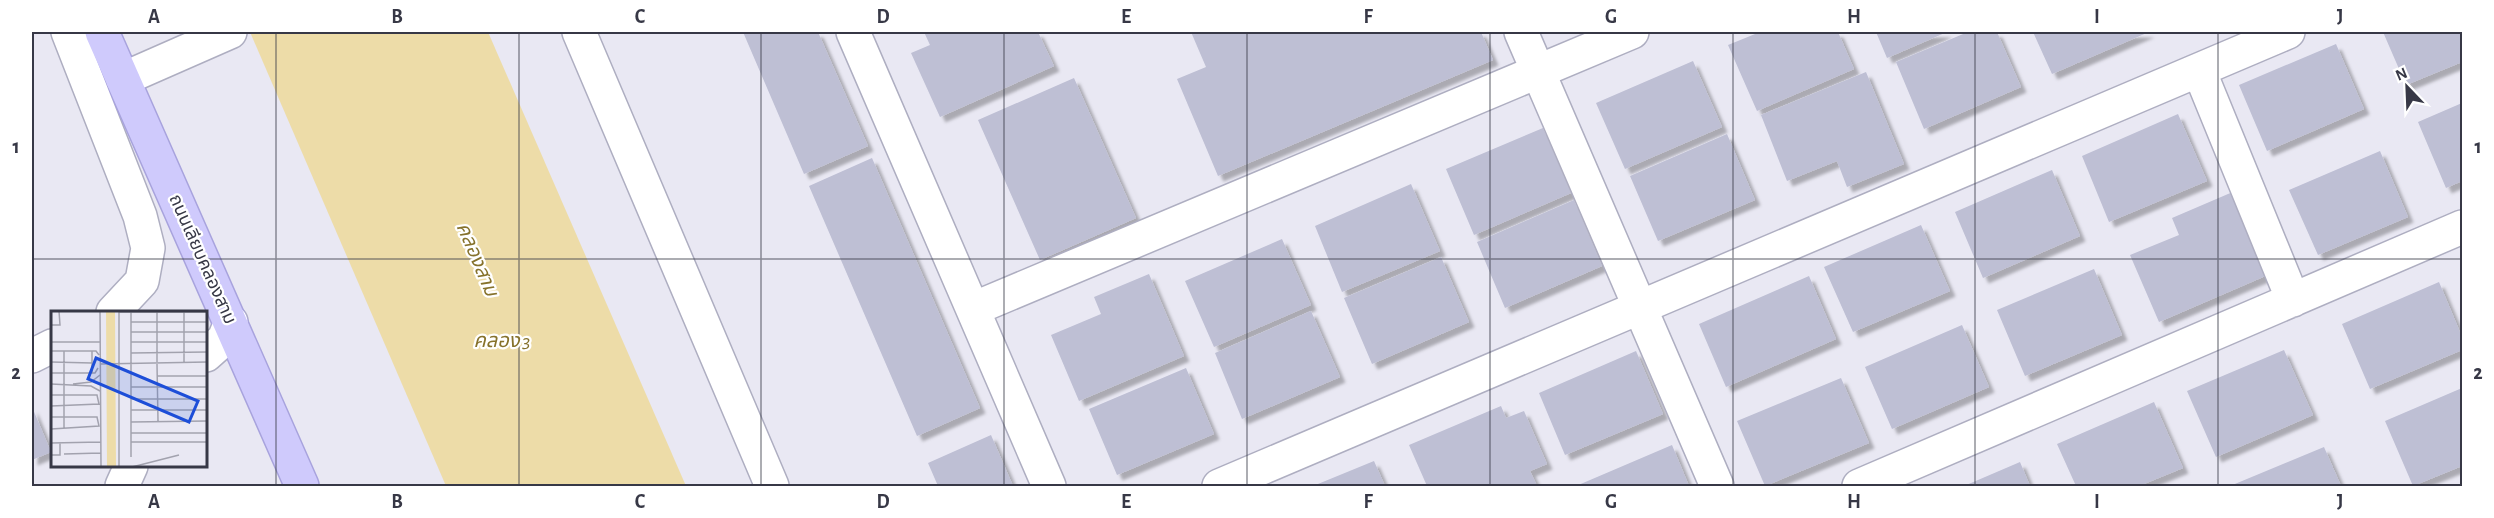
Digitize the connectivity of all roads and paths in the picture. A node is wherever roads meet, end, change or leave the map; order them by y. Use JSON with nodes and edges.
{"nodes":[{"id":1,"x":68,"y":32,"type":"edge"},
{"id":2,"x":102,"y":32,"type":"edge"},
{"id":3,"x":230,"y":32,"type":"edge"},
{"id":4,"x":579,"y":32,"type":"edge"},
{"id":5,"x":853,"y":32,"type":"edge"},
{"id":6,"x":1521,"y":32,"type":"edge"},
{"id":7,"x":1632,"y":32,"type":"edge"},
{"id":8,"x":2288,"y":32,"type":"edge"},
{"id":9,"x":2199,"y":70,"type":"junction"},
{"id":10,"x":1539,"y":71,"type":"junction"},
{"id":11,"x":123,"y":80,"type":"junction"},
{"id":12,"x":2463,"y":227,"type":"edge"},
{"id":13,"x":2293,"y":300,"type":"junction"},
{"id":14,"x":1640,"y":308,"type":"junction"},
{"id":15,"x":973,"y":309,"type":"junction"},
{"id":16,"x":114,"y":311,"type":"edge"},
{"id":17,"x":231,"y":322,"type":"junction"},
{"id":18,"x":207,"y":355,"type":"edge"},
{"id":19,"x":130,"y":467,"type":"edge"},
{"id":20,"x":123,"y":486,"type":"edge"},
{"id":21,"x":302,"y":486,"type":"edge"},
{"id":22,"x":772,"y":486,"type":"edge"},
{"id":23,"x":1049,"y":486,"type":"edge"},
{"id":24,"x":1219,"y":486,"type":"edge"},
{"id":25,"x":1717,"y":486,"type":"edge"},
{"id":26,"x":1859,"y":486,"type":"edge"}],
"edges":[{"from":1,"to":16,"type":"street"},
{"from":2,"to":11,"type":"main road","name":"ถนนเลียบคลองสาม"},
{"from":3,"to":11,"type":"street"},
{"from":4,"to":22,"type":"street"},
{"from":5,"to":15,"type":"street"},
{"from":6,"to":10,"type":"street"},
{"from":7,"to":10,"type":"street"},
{"from":8,"to":9,"type":"street"},
{"from":9,"to":13,"type":"street"},
{"from":9,"to":14,"type":"street"},
{"from":10,"to":14,"type":"street"},
{"from":10,"to":15,"type":"street"},
{"from":11,"to":17,"type":"main road","name":"ถนนเลียบคลองสาม"},
{"from":12,"to":13,"type":"street"},
{"from":13,"to":26,"type":"street"},
{"from":14,"to":24,"type":"street"},
{"from":14,"to":25,"type":"street"},
{"from":15,"to":23,"type":"street"},
{"from":17,"to":18,"type":"street"},
{"from":17,"to":21,"type":"main road","name":"ถนนเลียบคลองสาม"},
{"from":19,"to":20,"type":"street"}]}
